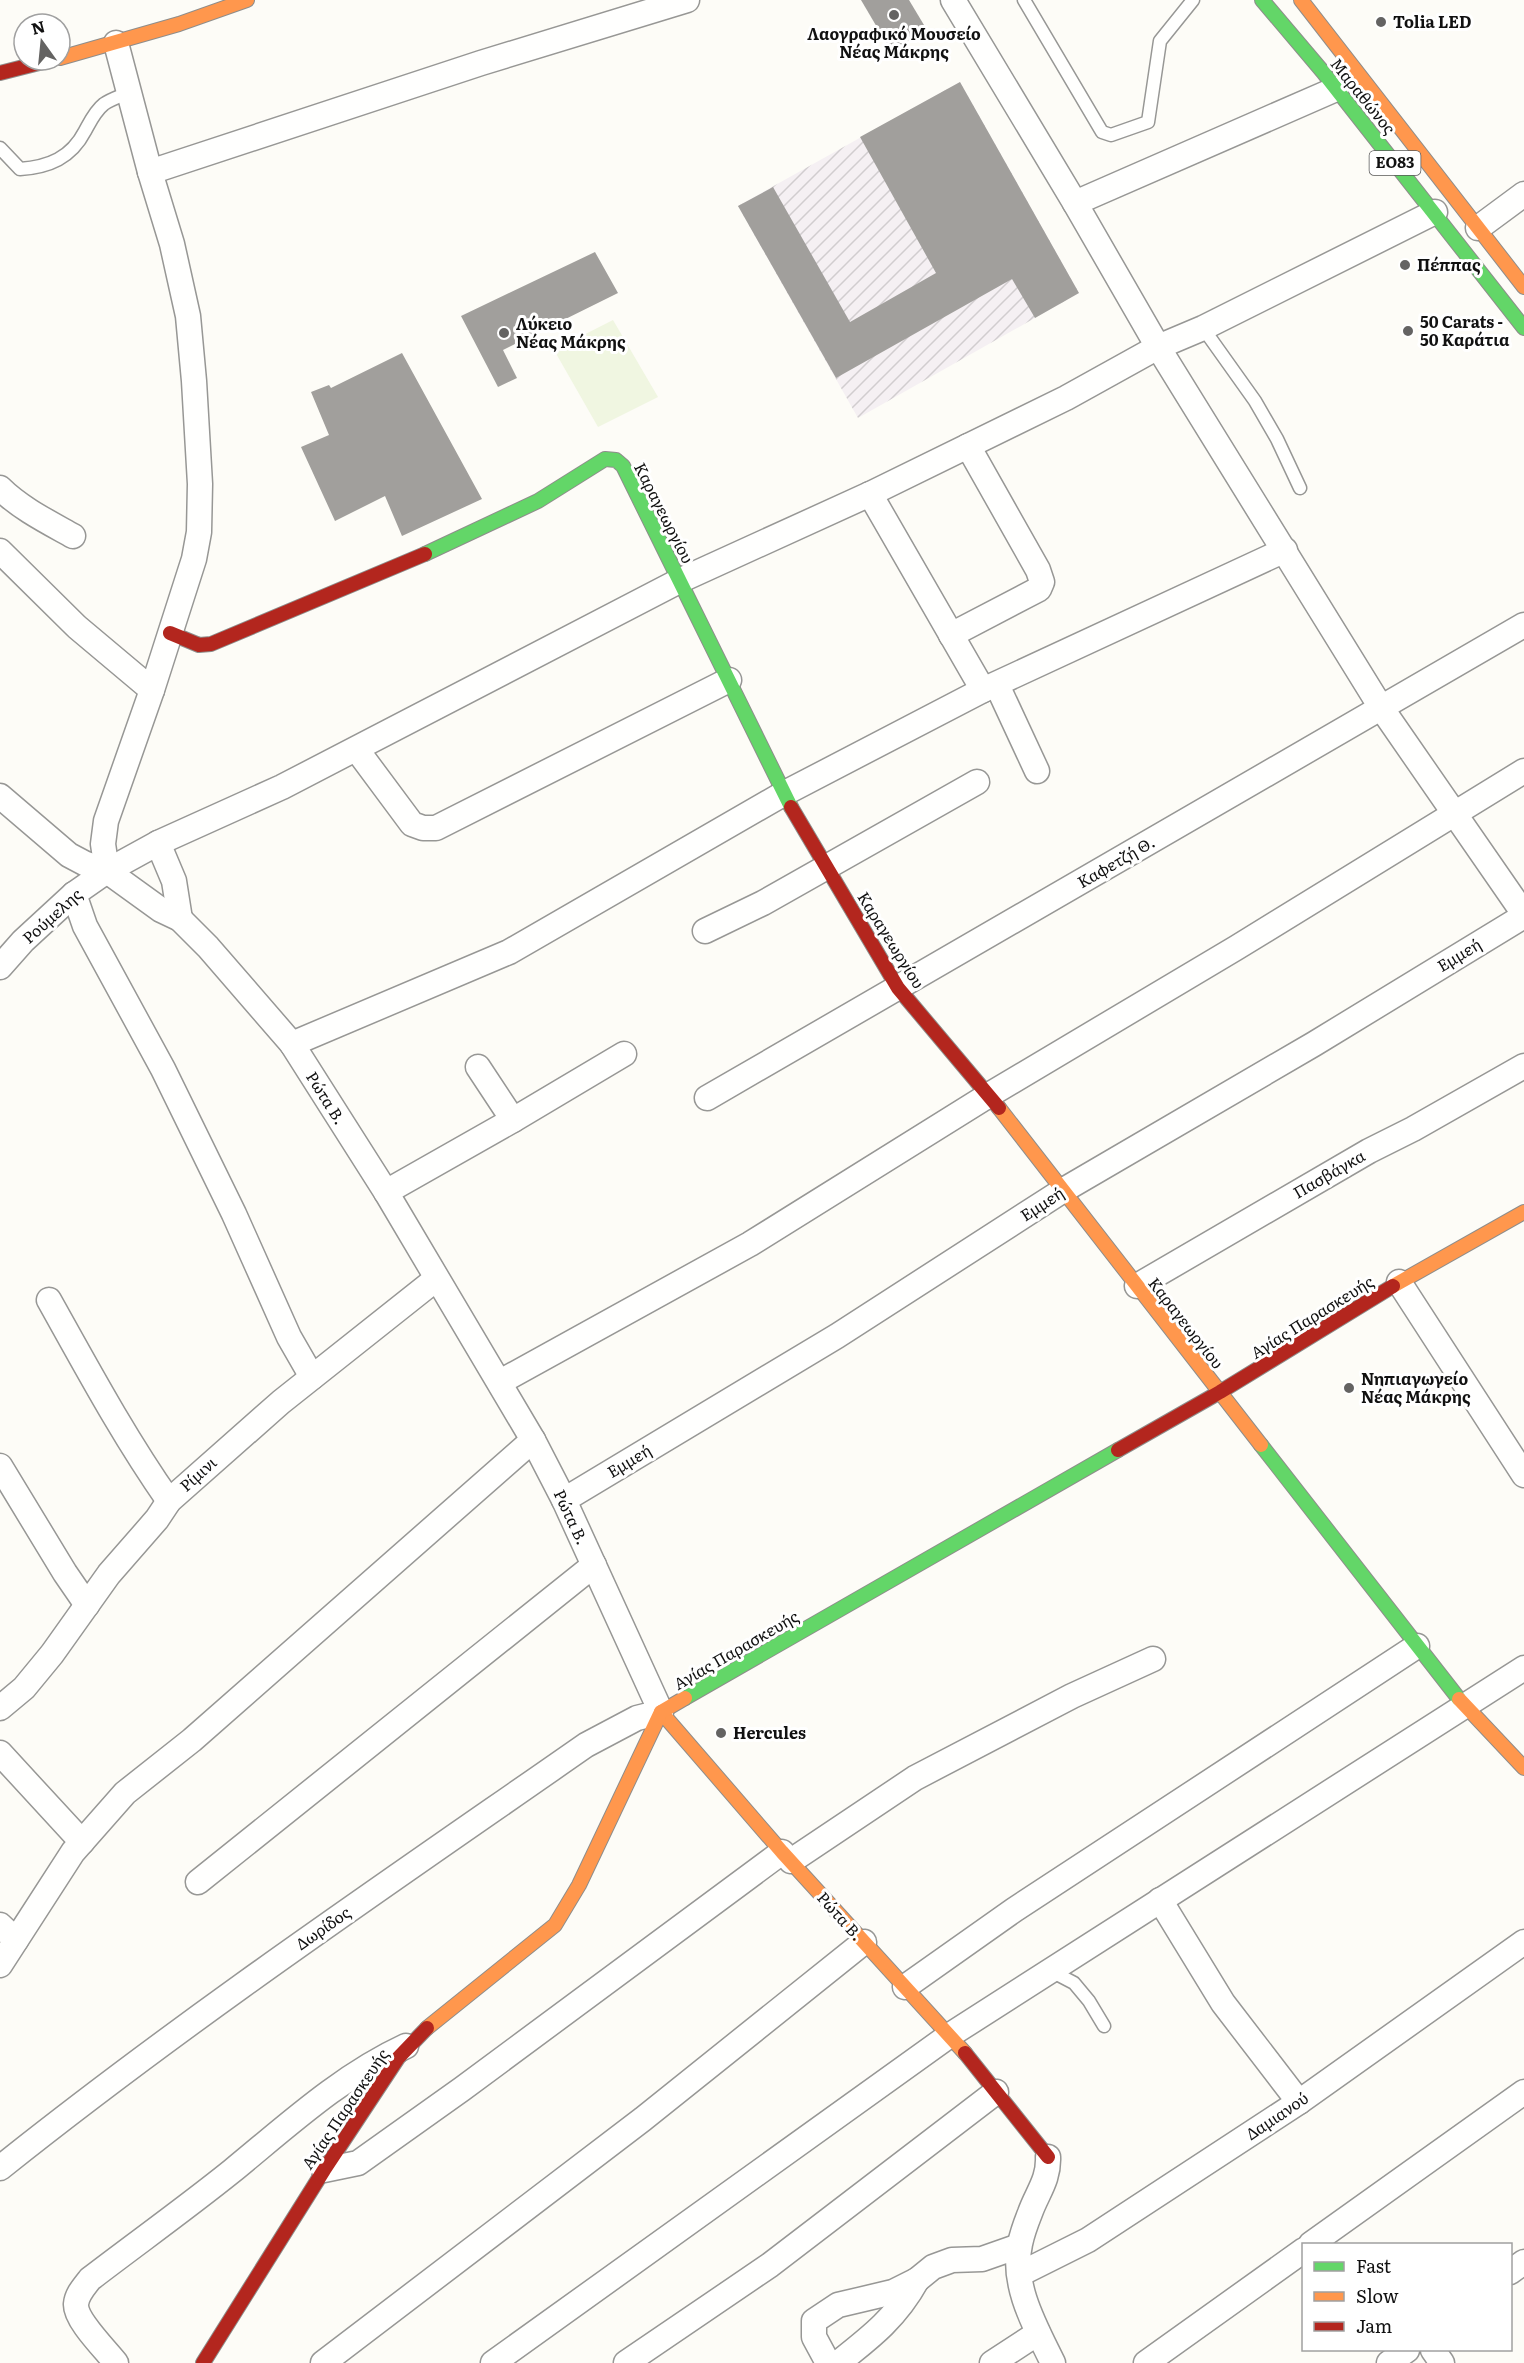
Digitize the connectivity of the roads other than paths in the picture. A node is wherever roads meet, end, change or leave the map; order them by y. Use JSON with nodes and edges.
{"nodes":[{"id":1,"x":247,"y":0,"type":"edge"},
{"id":2,"x":687,"y":0,"type":"edge"},
{"id":3,"x":953,"y":0,"type":"edge"},
{"id":4,"x":1192,"y":0,"type":"edge"},
{"id":5,"x":1262,"y":0,"type":"edge"},
{"id":6,"x":1301,"y":0,"type":"edge"},
{"id":7,"x":1028,"y":2,"type":"edge"},
{"id":8,"x":116,"y":43,"type":"junction"},
{"id":9,"x":72,"y":55,"type":"edge"},
{"id":10,"x":1336,"y":89,"type":"junction"},
{"id":11,"x":130,"y":92,"type":"junction"},
{"id":12,"x":0,"y":148,"type":"edge"},
{"id":13,"x":150,"y":172,"type":"junction"},
{"id":14,"x":1524,"y":194,"type":"edge"},
{"id":15,"x":1075,"y":203,"type":"junction"},
{"id":16,"x":1435,"y":212,"type":"junction"},
{"id":17,"x":1478,"y":228,"type":"junction"},
{"id":18,"x":1524,"y":287,"type":"edge"},
{"id":19,"x":1203,"y":328,"type":"junction"},
{"id":20,"x":1524,"y":328,"type":"edge"},
{"id":21,"x":1158,"y":347,"type":"junction"},
{"id":22,"x":968,"y":446,"type":"junction"},
{"id":23,"x":0,"y":488,"type":"edge"},
{"id":24,"x":1300,"y":488,"type":"dead end"},
{"id":25,"x":870,"y":494,"type":"junction"},
{"id":26,"x":73,"y":536,"type":"dead end"},
{"id":27,"x":0,"y":550,"type":"edge"},
{"id":28,"x":1285,"y":550,"type":"junction"},
{"id":29,"x":680,"y":581,"type":"junction"},
{"id":30,"x":1524,"y":625,"type":"edge"},
{"id":31,"x":170,"y":633,"type":"junction"},
{"id":32,"x":951,"y":635,"type":"junction"},
{"id":33,"x":729,"y":680,"type":"junction"},
{"id":34,"x":990,"y":688,"type":"junction"},
{"id":35,"x":152,"y":690,"type":"junction"},
{"id":36,"x":1380,"y":706,"type":"junction"},
{"id":37,"x":357,"y":750,"type":"junction"},
{"id":38,"x":1037,"y":771,"type":"dead end"},
{"id":39,"x":1524,"y":771,"type":"edge"},
{"id":40,"x":976,"y":782,"type":"dead end"},
{"id":41,"x":783,"y":794,"type":"junction"},
{"id":42,"x":0,"y":796,"type":"edge"},
{"id":43,"x":1456,"y":814,"type":"junction"},
{"id":44,"x":158,"y":843,"type":"junction"},
{"id":45,"x":827,"y":866,"type":"junction"},
{"id":46,"x":107,"y":871,"type":"junction"},
{"id":47,"x":74,"y":894,"type":"junction"},
{"id":48,"x":1524,"y":915,"type":"edge"},
{"id":49,"x":180,"y":919,"type":"junction"},
{"id":50,"x":705,"y":931,"type":"dead end"},
{"id":51,"x":0,"y":966,"type":"edge"},
{"id":52,"x":898,"y":988,"type":"junction"},
{"id":53,"x":292,"y":1044,"type":"junction"},
{"id":54,"x":624,"y":1054,"type":"dead end"},
{"id":55,"x":1524,"y":1066,"type":"edge"},
{"id":56,"x":478,"y":1067,"type":"dead end"},
{"id":57,"x":989,"y":1095,"type":"junction"},
{"id":58,"x":707,"y":1098,"type":"dead end"},
{"id":59,"x":513,"y":1120,"type":"junction"},
{"id":60,"x":1062,"y":1191,"type":"junction"},
{"id":61,"x":386,"y":1192,"type":"junction"},
{"id":62,"x":1524,"y":1212,"type":"edge"},
{"id":63,"x":436,"y":1279,"type":"junction"},
{"id":64,"x":1400,"y":1282,"type":"junction"},
{"id":65,"x":1137,"y":1286,"type":"junction"},
{"id":66,"x":49,"y":1300,"type":"dead end"},
{"id":67,"x":312,"y":1377,"type":"junction"},
{"id":68,"x":500,"y":1382,"type":"junction"},
{"id":69,"x":1220,"y":1392,"type":"junction"},
{"id":70,"x":533,"y":1440,"type":"junction"},
{"id":71,"x":0,"y":1466,"type":"edge"},
{"id":72,"x":1524,"y":1475,"type":"edge"},
{"id":73,"x":564,"y":1500,"type":"junction"},
{"id":74,"x":169,"y":1501,"type":"junction"},
{"id":75,"x":594,"y":1565,"type":"junction"},
{"id":76,"x":87,"y":1605,"type":"junction"},
{"id":77,"x":1417,"y":1646,"type":"junction"},
{"id":78,"x":1153,"y":1659,"type":"dead end"},
{"id":79,"x":1524,"y":1668,"type":"edge"},
{"id":80,"x":1466,"y":1707,"type":"junction"},
{"id":81,"x":0,"y":1708,"type":"edge"},
{"id":82,"x":662,"y":1712,"type":"junction"},
{"id":83,"x":0,"y":1753,"type":"edge"},
{"id":84,"x":1524,"y":1768,"type":"edge"},
{"id":85,"x":82,"y":1842,"type":"junction"},
{"id":86,"x":787,"y":1856,"type":"junction"},
{"id":87,"x":198,"y":1882,"type":"dead end"},
{"id":88,"x":1160,"y":1900,"type":"junction"},
{"id":89,"x":8,"y":1932,"type":"edge"},
{"id":90,"x":864,"y":1942,"type":"junction"},
{"id":91,"x":1524,"y":1942,"type":"edge"},
{"id":92,"x":0,"y":1965,"type":"edge"},
{"id":93,"x":1051,"y":1971,"type":"junction"},
{"id":94,"x":905,"y":1987,"type":"junction"},
{"id":95,"x":1104,"y":2026,"type":"dead end"},
{"id":96,"x":950,"y":2035,"type":"junction"},
{"id":97,"x":412,"y":2044,"type":"junction"},
{"id":98,"x":996,"y":2092,"type":"junction"},
{"id":99,"x":1524,"y":2092,"type":"edge"},
{"id":100,"x":1299,"y":2102,"type":"junction"},
{"id":101,"x":1048,"y":2157,"type":"joint"},
{"id":102,"x":0,"y":2168,"type":"edge"},
{"id":103,"x":324,"y":2170,"type":"junction"},
{"id":104,"x":1312,"y":2243,"type":"edge"},
{"id":105,"x":1019,"y":2246,"type":"junction"},
{"id":106,"x":1302,"y":2251,"type":"edge"},
{"id":107,"x":1020,"y":2274,"type":"junction"},
{"id":108,"x":917,"y":2280,"type":"junction"},
{"id":109,"x":1038,"y":2334,"type":"junction"},
{"id":110,"x":1404,"y":2351,"type":"edge"},
{"id":111,"x":117,"y":2363,"type":"edge"},
{"id":112,"x":203,"y":2363,"type":"edge"},
{"id":113,"x":323,"y":2363,"type":"edge"},
{"id":114,"x":493,"y":2363,"type":"edge"},
{"id":115,"x":626,"y":2363,"type":"edge"},
{"id":116,"x":828,"y":2363,"type":"edge"},
{"id":117,"x":838,"y":2363,"type":"edge"},
{"id":118,"x":992,"y":2363,"type":"edge"},
{"id":119,"x":1053,"y":2363,"type":"edge"},
{"id":120,"x":1146,"y":2363,"type":"edge"},
{"id":121,"x":1389,"y":2363,"type":"edge"}],
"edges":[{"from":1,"to":8,"type":"street"},
{"from":2,"to":13,"type":"street"},
{"from":3,"to":15,"type":"street"},
{"from":4,"to":7,"type":"lane"},
{"from":5,"to":10,"type":"street","name":"Μαραθώνος","number":"ΕΟ83"},
{"from":6,"to":17,"type":"street","name":"Μαραθώνος","number":"ΕΟ83"},
{"from":8,"to":9,"type":"street"},
{"from":8,"to":11,"type":"street"},
{"from":10,"to":15,"type":"street"},
{"from":10,"to":16,"type":"street","name":"Μαραθώνος","number":"ΕΟ83"},
{"from":11,"to":12,"type":"lane"},
{"from":11,"to":13,"type":"street"},
{"from":13,"to":31,"type":"street"},
{"from":14,"to":17,"type":"street"},
{"from":15,"to":21,"type":"street"},
{"from":16,"to":19,"type":"street","name":"Ρούμελης"},
{"from":16,"to":20,"type":"street","name":"Μαραθώνος","number":"ΕΟ83"},
{"from":17,"to":18,"type":"street","name":"Μαραθώνος","number":"ΕΟ83"},
{"from":19,"to":21,"type":"street","name":"Ρούμελης"},
{"from":19,"to":24,"type":"lane"},
{"from":21,"to":22,"type":"street","name":"Ρούμελης"},
{"from":21,"to":28,"type":"street"},
{"from":22,"to":25,"type":"street","name":"Ρούμελης"},
{"from":22,"to":32,"type":"street"},
{"from":23,"to":26,"type":"street"},
{"from":25,"to":29,"type":"street","name":"Ρούμελης"},
{"from":25,"to":32,"type":"street"},
{"from":27,"to":35,"type":"street"},
{"from":28,"to":34,"type":"street"},
{"from":28,"to":36,"type":"street"},
{"from":29,"to":31,"type":"street","name":"Καραγεωργίου"},
{"from":29,"to":33,"type":"street","name":"Καραγεωργίου"},
{"from":29,"to":37,"type":"street","name":"Ρούμελης"},
{"from":30,"to":36,"type":"street","name":"Καφετζή Θ."},
{"from":31,"to":35,"type":"street"},
{"from":32,"to":34,"type":"street"},
{"from":33,"to":37,"type":"street"},
{"from":33,"to":41,"type":"street","name":"Καραγεωργίου"},
{"from":34,"to":38,"type":"street"},
{"from":34,"to":41,"type":"street"},
{"from":35,"to":46,"type":"street"},
{"from":36,"to":43,"type":"street"},
{"from":36,"to":52,"type":"street","name":"Καφετζή Θ."},
{"from":37,"to":44,"type":"street","name":"Ρούμελης"},
{"from":39,"to":43,"type":"street"},
{"from":40,"to":45,"type":"street"},
{"from":41,"to":45,"type":"street","name":"Καραγεωργίου"},
{"from":41,"to":53,"type":"street"},
{"from":42,"to":46,"type":"street","name":"Ρώτα Β."},
{"from":43,"to":48,"type":"street"},
{"from":43,"to":57,"type":"street"},
{"from":44,"to":46,"type":"street","name":"Ρούμελης"},
{"from":44,"to":49,"type":"street"},
{"from":45,"to":50,"type":"street"},
{"from":45,"to":52,"type":"street","name":"Καραγεωργίου"},
{"from":46,"to":47,"type":"street","name":"Ρούμελης"},
{"from":46,"to":49,"type":"street","name":"Ρώτα Β."},
{"from":47,"to":51,"type":"street","name":"Ρούμελης"},
{"from":47,"to":67,"type":"street"},
{"from":48,"to":60,"type":"street","name":"Εμμεή"},
{"from":49,"to":53,"type":"street","name":"Ρώτα Β."},
{"from":52,"to":57,"type":"street","name":"Καραγεωργίου"},
{"from":52,"to":58,"type":"street","name":"Καφετζή Θ."},
{"from":53,"to":61,"type":"street","name":"Ρώτα Β."},
{"from":54,"to":59,"type":"street"},
{"from":55,"to":65,"type":"street","name":"Πασβάγκα"},
{"from":56,"to":59,"type":"street"},
{"from":57,"to":60,"type":"street","name":"Καραγεωργίου"},
{"from":57,"to":68,"type":"street"},
{"from":59,"to":61,"type":"street"},
{"from":60,"to":65,"type":"street","name":"Καραγεωργίου"},
{"from":60,"to":73,"type":"street","name":"Εμμεή"},
{"from":61,"to":63,"type":"street","name":"Ρώτα Β."},
{"from":62,"to":64,"type":"street","name":"Αγίας Παρασκευής"},
{"from":63,"to":67,"type":"street","name":"Ρίμινι"},
{"from":63,"to":68,"type":"street","name":"Ρώτα Β."},
{"from":64,"to":69,"type":"street","name":"Αγίας Παρασκευής"},
{"from":64,"to":72,"type":"street"},
{"from":65,"to":69,"type":"street","name":"Καραγεωργίου"},
{"from":66,"to":74,"type":"street"},
{"from":67,"to":74,"type":"street","name":"Ρίμινι"},
{"from":68,"to":70,"type":"street","name":"Ρώτα Β."},
{"from":69,"to":77,"type":"street","name":"Καραγεωργίου"},
{"from":69,"to":82,"type":"street","name":"Αγίας Παρασκευής"},
{"from":70,"to":73,"type":"street","name":"Ρώτα Β."},
{"from":70,"to":85,"type":"street"},
{"from":71,"to":76,"type":"street"},
{"from":73,"to":75,"type":"street","name":"Ρώτα Β."},
{"from":74,"to":76,"type":"street","name":"Ρίμινι"},
{"from":75,"to":82,"type":"street","name":"Ρώτα Β."},
{"from":75,"to":87,"type":"street"},
{"from":76,"to":81,"type":"street","name":"Ρίμινι"},
{"from":77,"to":80,"type":"street","name":"Καραγεωργίου"},
{"from":77,"to":94,"type":"street"},
{"from":78,"to":86,"type":"street"},
{"from":79,"to":80,"type":"street"},
{"from":80,"to":84,"type":"street","name":"Καραγεωργίου"},
{"from":80,"to":88,"type":"street"},
{"from":82,"to":86,"type":"street","name":"Ρώτα Β."},
{"from":82,"to":97,"type":"street","name":"Αγίας Παρασκευής"},
{"from":82,"to":102,"type":"street","name":"Δωρίδος"},
{"from":83,"to":85,"type":"street"},
{"from":85,"to":89,"type":"street"},
{"from":86,"to":90,"type":"street","name":"Ρώτα Β."},
{"from":86,"to":103,"type":"street"},
{"from":88,"to":93,"type":"street"},
{"from":88,"to":100,"type":"street"},
{"from":89,"to":92,"type":"street"},
{"from":90,"to":94,"type":"street","name":"Ρώτα Β."},
{"from":90,"to":113,"type":"street"},
{"from":91,"to":100,"type":"street","name":"Δαμιανού"},
{"from":93,"to":95,"type":"lane"},
{"from":93,"to":96,"type":"street"},
{"from":94,"to":96,"type":"street","name":"Ρώτα Β."},
{"from":96,"to":98,"type":"street","name":"Ρώτα Β."},
{"from":96,"to":114,"type":"street"},
{"from":97,"to":103,"type":"street","name":"Αγίας Παρασκευής"},
{"from":97,"to":111,"type":"street"},
{"from":98,"to":101,"type":"street","name":"Ρώτα Β."},
{"from":98,"to":115,"type":"street"},
{"from":99,"to":104,"type":"street"},
{"from":100,"to":107,"type":"street","name":"Δαμιανού"},
{"from":101,"to":105,"type":"street"},
{"from":103,"to":112,"type":"street","name":"Αγίας Παρασκευής"},
{"from":105,"to":107,"type":"street"},
{"from":105,"to":108,"type":"street"},
{"from":106,"to":120,"type":"street"},
{"from":107,"to":109,"type":"street"},
{"from":108,"to":116,"type":"street"},
{"from":108,"to":117,"type":"street"},
{"from":109,"to":118,"type":"street"},
{"from":109,"to":119,"type":"street"},
{"from":110,"to":121,"type":"street"}]}
